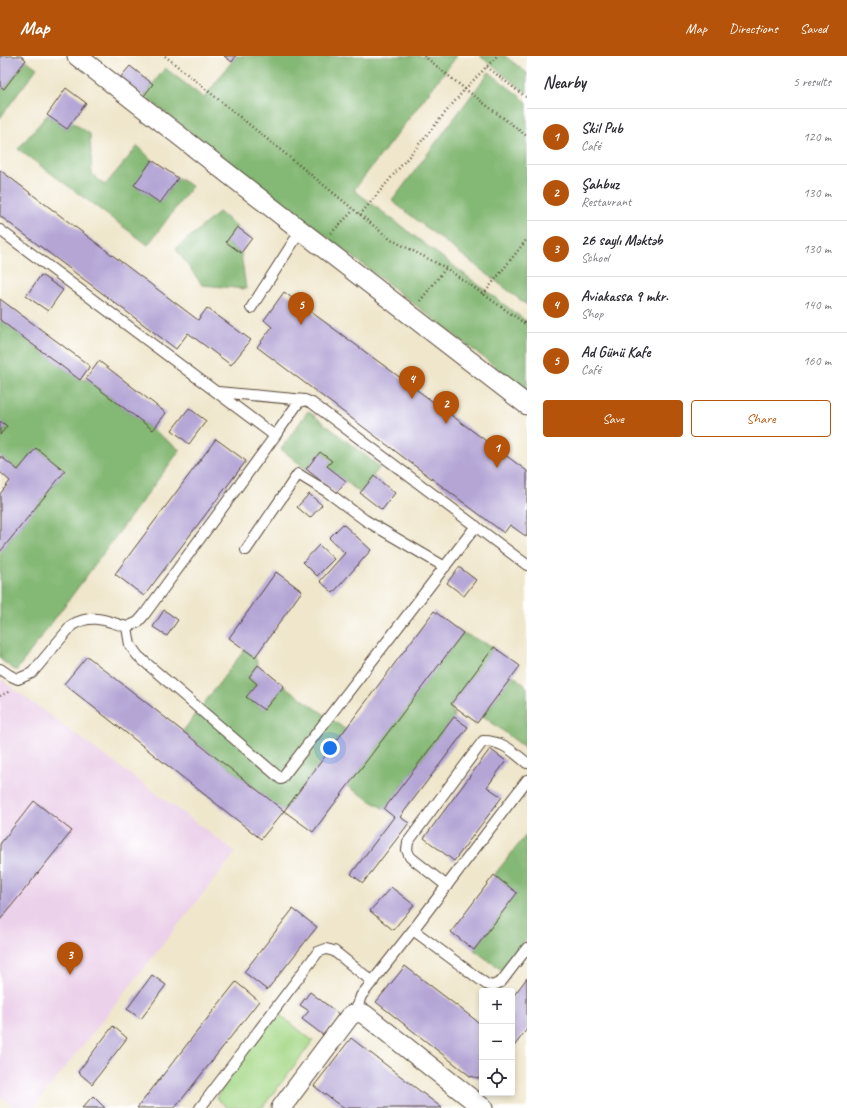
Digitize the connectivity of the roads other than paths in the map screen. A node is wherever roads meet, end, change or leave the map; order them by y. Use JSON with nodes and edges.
{"nodes":[{"id":1,"x":77,"y":56,"type":"edge"},
{"id":2,"x":0,"y":230,"type":"edge"},
{"id":3,"x":301,"y":230,"type":"junction"},
{"id":4,"x":251,"y":308,"type":"dead end"},
{"id":5,"x":216,"y":392,"type":"junction"},
{"id":6,"x":305,"y":400,"type":"junction"},
{"id":7,"x":527,"y":404,"type":"edge"},
{"id":8,"x":275,"y":436,"type":"junction"},
{"id":9,"x":476,"y":526,"type":"junction"},
{"id":10,"x":246,"y":550,"type":"dead end"},
{"id":11,"x":527,"y":565,"type":"edge"},
{"id":12,"x":445,"y":566,"type":"junction"},
{"id":13,"x":127,"y":626,"type":"junction"},
{"id":14,"x":0,"y":669,"type":"edge"},
{"id":15,"x":527,"y":762,"type":"edge"},
{"id":16,"x":527,"y":780,"type":"edge"},
{"id":17,"x":447,"y":886,"type":"junction"},
{"id":18,"x":413,"y":930,"type":"junction"},
{"id":19,"x":527,"y":948,"type":"edge"},
{"id":20,"x":373,"y":982,"type":"junction"},
{"id":21,"x":356,"y":1012,"type":"junction"},
{"id":22,"x":200,"y":1108,"type":"edge"},
{"id":23,"x":281,"y":1108,"type":"edge"},
{"id":24,"x":483,"y":1108,"type":"edge"}],
"edges":[{"from":1,"to":3,"type":"street"},
{"from":2,"to":5,"type":"lane"},
{"from":3,"to":4,"type":"lane"},
{"from":3,"to":7,"type":"street"},
{"from":5,"to":6,"type":"lane"},
{"from":5,"to":8,"type":"lane"},
{"from":6,"to":8,"type":"lane"},
{"from":6,"to":9,"type":"lane"},
{"from":8,"to":13,"type":"lane"},
{"from":9,"to":11,"type":"lane"},
{"from":9,"to":12,"type":"lane"},
{"from":10,"to":12,"type":"lane"},
{"from":12,"to":13,"type":"lane"},
{"from":13,"to":14,"type":"lane"},
{"from":15,"to":17,"type":"lane"},
{"from":16,"to":17,"type":"lane"},
{"from":17,"to":18,"type":"lane"},
{"from":18,"to":19,"type":"lane"},
{"from":18,"to":20,"type":"lane"},
{"from":20,"to":21,"type":"lane"},
{"from":20,"to":22,"type":"lane"},
{"from":21,"to":23,"type":"street"},
{"from":21,"to":24,"type":"street"}]}
